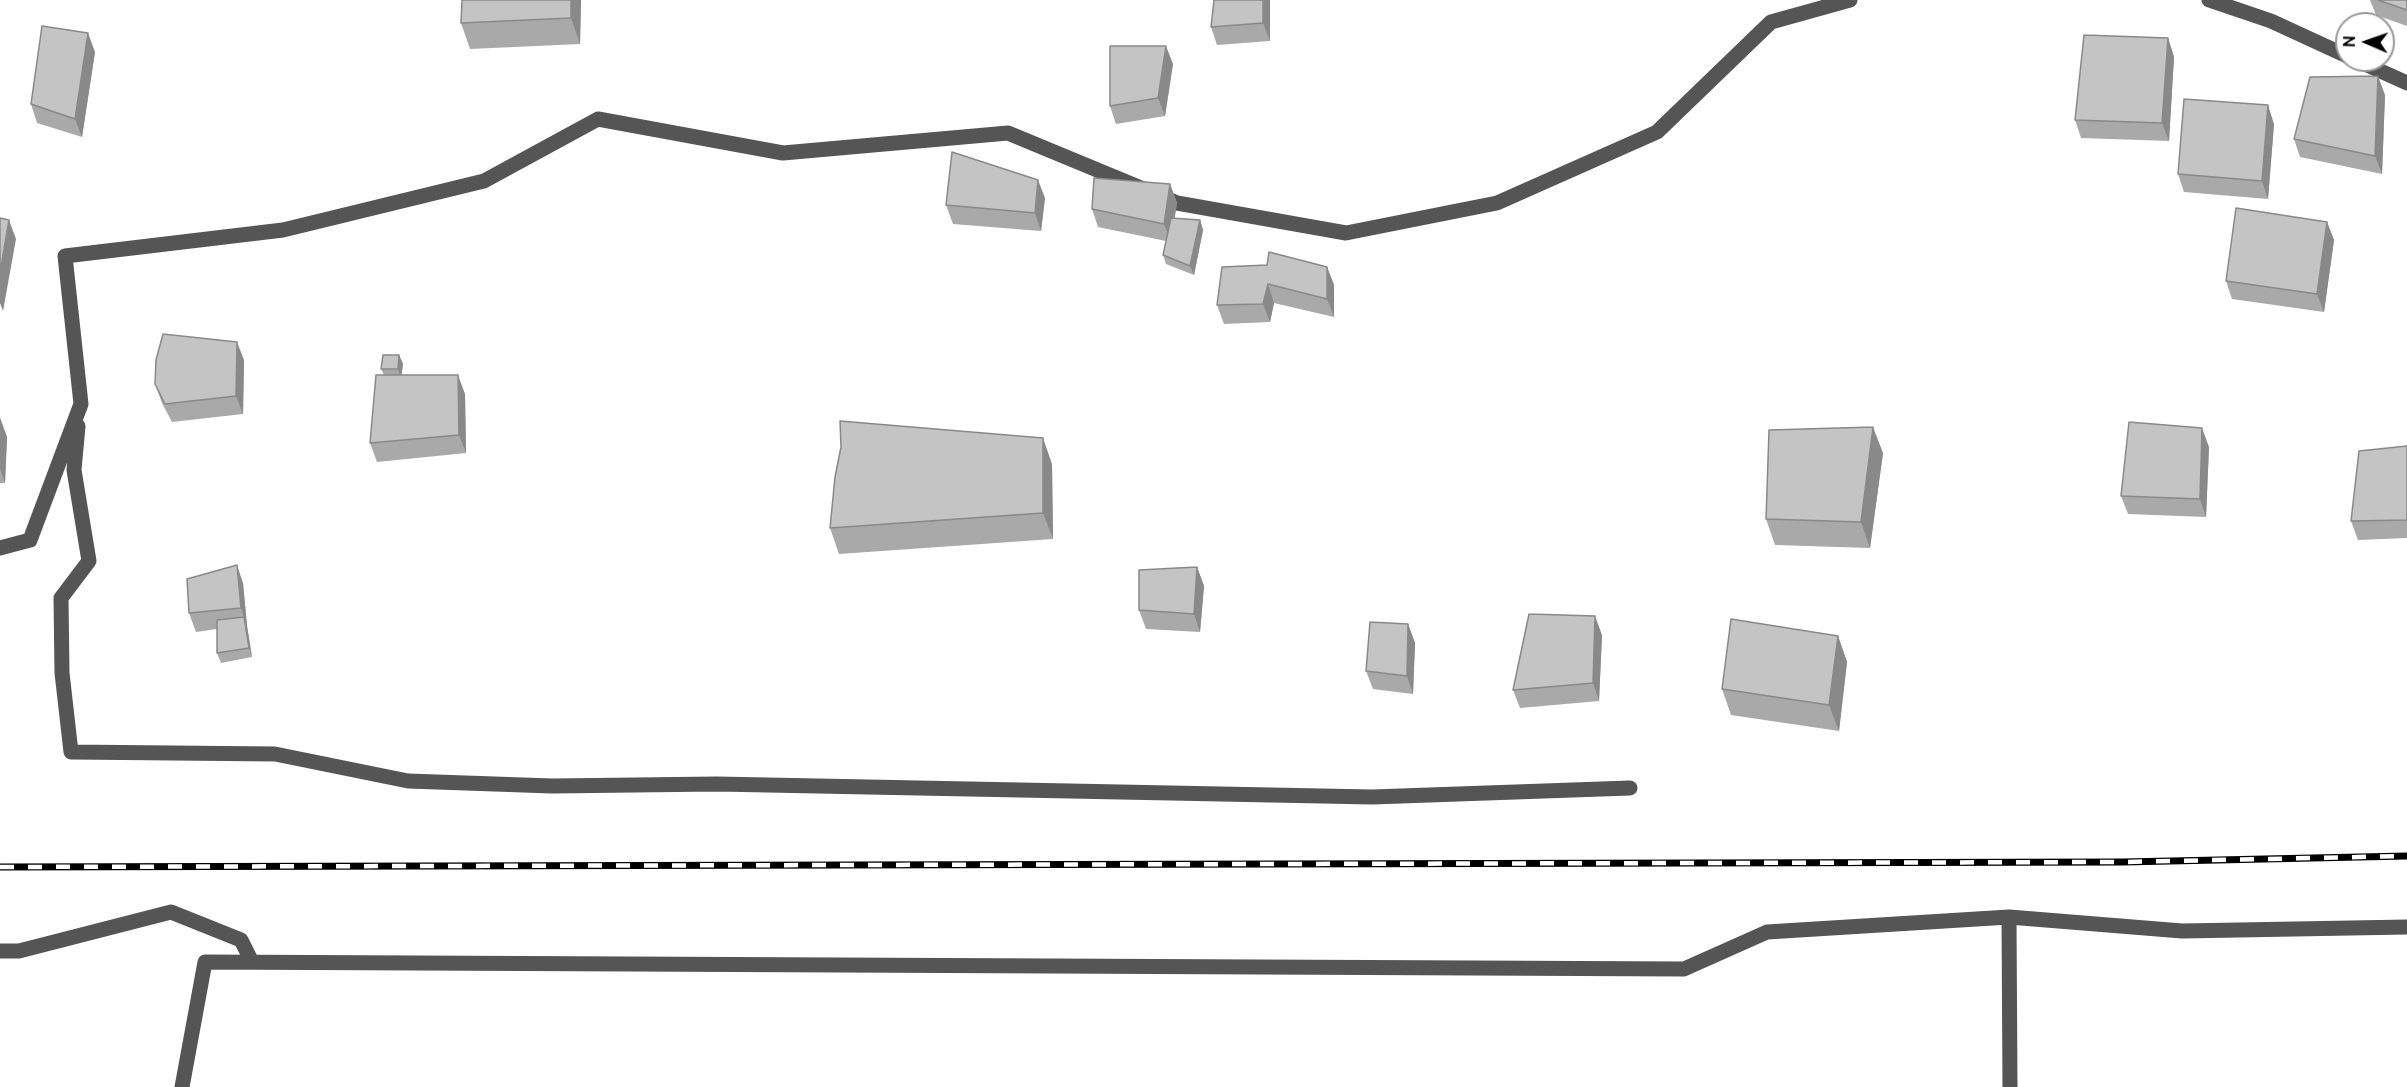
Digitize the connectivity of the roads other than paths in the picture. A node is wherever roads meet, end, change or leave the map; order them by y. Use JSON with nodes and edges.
{"nodes":[{"id":1,"x":1850,"y":0,"type":"edge"},
{"id":2,"x":2210,"y":0,"type":"edge"},
{"id":3,"x":2335,"y":50,"type":"edge"},
{"id":4,"x":2383,"y":72,"type":"edge"},
{"id":5,"x":2407,"y":83,"type":"edge"},
{"id":6,"x":81,"y":404,"type":"junction"},
{"id":7,"x":0,"y":548,"type":"edge"},
{"id":8,"x":1630,"y":788,"type":"dead end"},
{"id":9,"x":2009,"y":917,"type":"junction"},
{"id":10,"x":2407,"y":927,"type":"edge"},
{"id":11,"x":0,"y":951,"type":"edge"},
{"id":12,"x":252,"y":962,"type":"junction"},
{"id":13,"x":183,"y":1087,"type":"edge"},
{"id":14,"x":2010,"y":1087,"type":"edge"}],
"edges":[{"from":1,"to":6,"type":"street"},
{"from":2,"to":3,"type":"street"},
{"from":4,"to":5,"type":"street"},
{"from":6,"to":7,"type":"street"},
{"from":6,"to":8,"type":"street"},
{"from":9,"to":10,"type":"street"},
{"from":9,"to":12,"type":"street"},
{"from":9,"to":14,"type":"street"},
{"from":11,"to":12,"type":"street"},
{"from":12,"to":13,"type":"street"}]}
